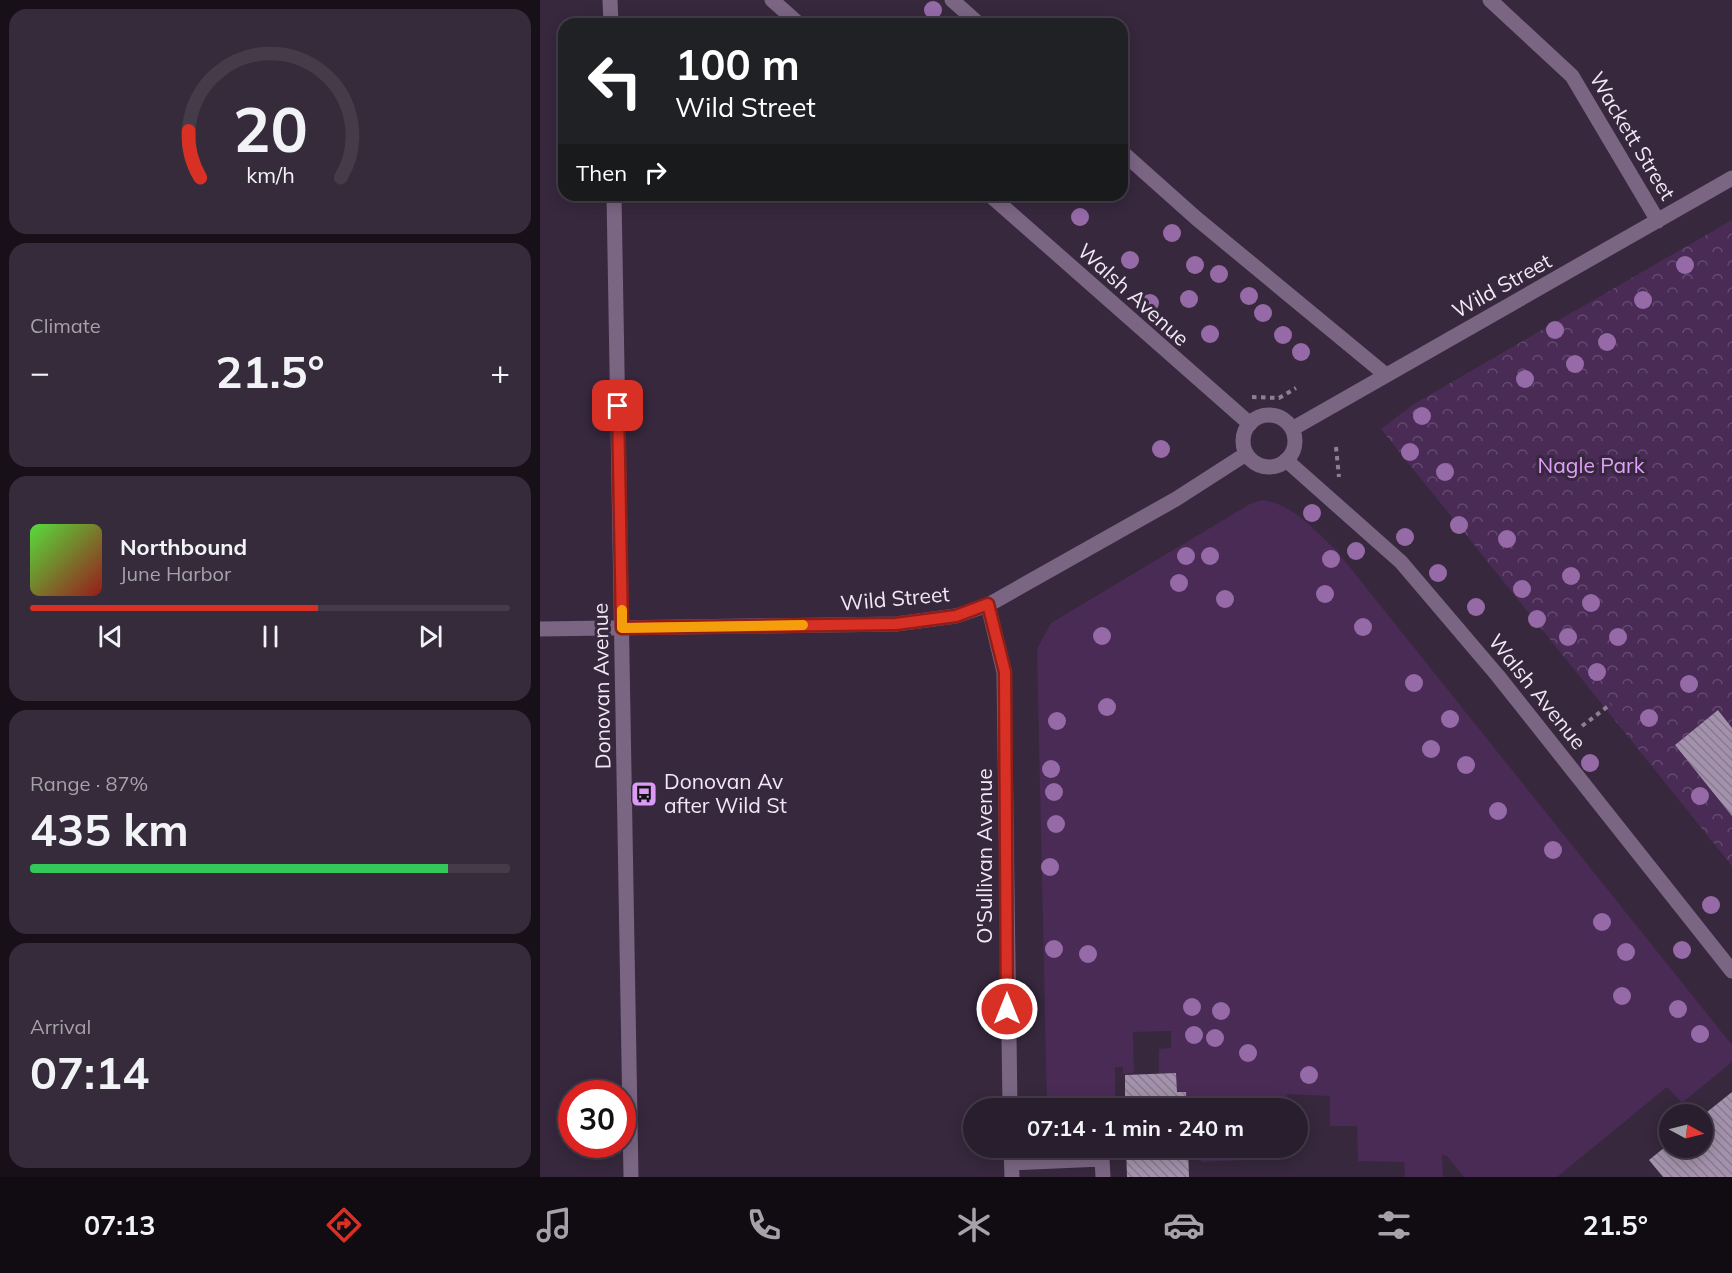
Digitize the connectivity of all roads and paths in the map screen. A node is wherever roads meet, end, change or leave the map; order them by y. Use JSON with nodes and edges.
{"nodes":[{"id":1,"x":610,"y":0,"type":"edge"},
{"id":2,"x":772,"y":0,"type":"edge"},
{"id":3,"x":952,"y":0,"type":"edge"},
{"id":4,"x":1490,"y":0,"type":"edge"},
{"id":5,"x":611,"y":18,"type":"edge"},
{"id":6,"x":792,"y":18,"type":"edge"},
{"id":7,"x":972,"y":18,"type":"edge"},
{"id":8,"x":1128,"y":157,"type":"edge"},
{"id":9,"x":1732,"y":178,"type":"edge"},
{"id":10,"x":614,"y":201,"type":"edge"},
{"id":11,"x":997,"y":201,"type":"edge"},
{"id":12,"x":1658,"y":221,"type":"junction"},
{"id":13,"x":1386,"y":375,"type":"junction"},
{"id":14,"x":1296,"y":388,"type":"dead end"},
{"id":15,"x":1251,"y":397,"type":"dead end"},
{"id":16,"x":1250,"y":424,"type":"junction"},
{"id":17,"x":1292,"y":429,"type":"junction"},
{"id":18,"x":1336,"y":447,"type":"dead end"},
{"id":19,"x":1246,"y":454,"type":"junction"},
{"id":20,"x":1286,"y":460,"type":"junction"},
{"id":21,"x":1339,"y":477,"type":"dead end"},
{"id":22,"x":988,"y":604,"type":"junction"},
{"id":23,"x":622,"y":628,"type":"junction"},
{"id":24,"x":540,"y":629,"type":"edge"},
{"id":25,"x":1611,"y":704,"type":"dead end"},
{"id":26,"x":1582,"y":726,"type":"dead end"},
{"id":27,"x":1732,"y":971,"type":"edge"},
{"id":28,"x":1010,"y":1098,"type":"edge"},
{"id":29,"x":1012,"y":1163,"type":"edge"},
{"id":30,"x":631,"y":1177,"type":"edge"},
{"id":31,"x":1102,"y":1177,"type":"edge"}],
"edges":[{"from":1,"to":5,"type":"street"},
{"from":2,"to":6,"type":"street"},
{"from":3,"to":7,"type":"street"},
{"from":4,"to":12,"type":"street","name":"Wackett Street"},
{"from":8,"to":13,"type":"street"},
{"from":9,"to":12,"type":"street","name":"Wild Street"},
{"from":10,"to":23,"type":"street","name":"Donovan Avenue"},
{"from":11,"to":16,"type":"street","name":"Walsh Avenue"},
{"from":12,"to":13,"type":"street","name":"Wild Street"},
{"from":13,"to":17,"type":"street","name":"Wild Street"},
{"from":14,"to":15,"type":"path"},
{"from":16,"to":17,"type":"street"},
{"from":16,"to":19,"type":"street"},
{"from":17,"to":20,"type":"street"},
{"from":18,"to":21,"type":"path"},
{"from":19,"to":20,"type":"street"},
{"from":19,"to":22,"type":"street","name":"Wild Street"},
{"from":20,"to":27,"type":"street","name":"Walsh Avenue"},
{"from":22,"to":23,"type":"street","name":"Wild Street"},
{"from":22,"to":28,"type":"street","name":"O'Sullivan Avenue"},
{"from":23,"to":24,"type":"street","name":"Wild Street"},
{"from":23,"to":30,"type":"street","name":"Donovan Avenue"},
{"from":25,"to":26,"type":"path"},
{"from":29,"to":31,"type":"street"}]}
